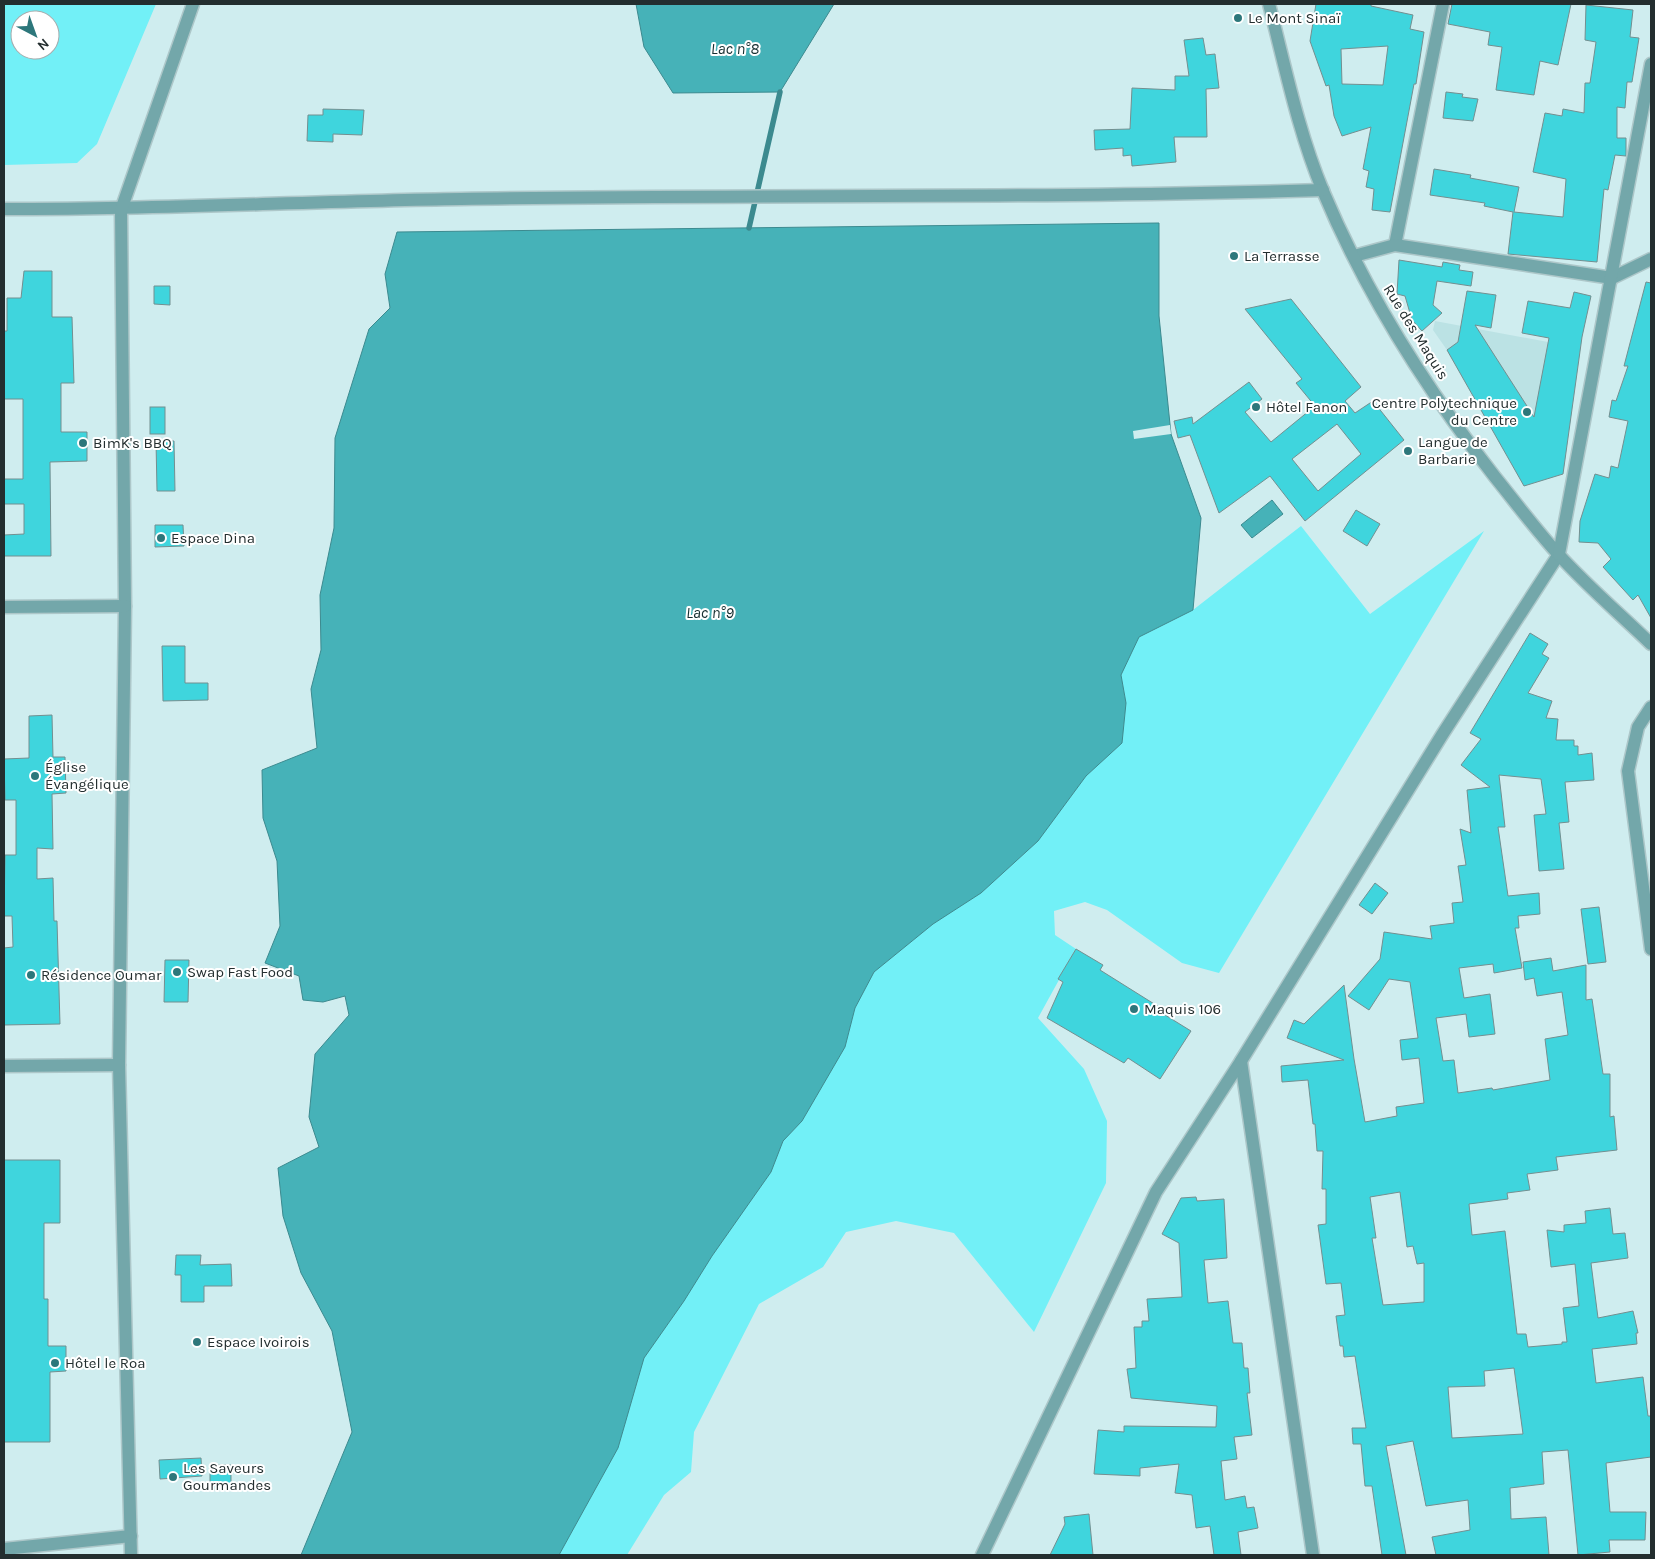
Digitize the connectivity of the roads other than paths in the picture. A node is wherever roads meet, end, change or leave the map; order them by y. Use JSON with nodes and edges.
{"nodes":[{"id":1,"x":193,"y":4,"type":"edge"},
{"id":2,"x":1269,"y":4,"type":"edge"},
{"id":3,"x":1443,"y":4,"type":"edge"},
{"id":4,"x":1651,"y":64,"type":"edge"},
{"id":5,"x":1323,"y":190,"type":"junction"},
{"id":6,"x":4,"y":209,"type":"edge"},
{"id":7,"x":121,"y":210,"type":"junction"},
{"id":8,"x":1395,"y":245,"type":"junction"},
{"id":9,"x":1354,"y":256,"type":"junction"},
{"id":10,"x":1651,"y":259,"type":"edge"},
{"id":11,"x":1612,"y":278,"type":"junction"},
{"id":12,"x":1558,"y":554,"type":"junction"},
{"id":13,"x":125,"y":606,"type":"junction"},
{"id":14,"x":4,"y":607,"type":"edge"},
{"id":15,"x":1651,"y":644,"type":"edge"},
{"id":16,"x":1651,"y":707,"type":"edge"},
{"id":17,"x":1651,"y":949,"type":"edge"},
{"id":18,"x":1241,"y":1061,"type":"junction"},
{"id":19,"x":119,"y":1065,"type":"junction"},
{"id":20,"x":4,"y":1066,"type":"edge"},
{"id":21,"x":131,"y":1536,"type":"junction"},
{"id":22,"x":4,"y":1549,"type":"edge"},
{"id":23,"x":131,"y":1555,"type":"edge"},
{"id":24,"x":982,"y":1555,"type":"edge"},
{"id":25,"x":1313,"y":1555,"type":"edge"}],
"edges":[{"from":1,"to":7,"type":"street"},
{"from":2,"to":5,"type":"street","name":"Rue des Maquis"},
{"from":3,"to":8,"type":"street"},
{"from":4,"to":11,"type":"street"},
{"from":5,"to":7,"type":"street"},
{"from":5,"to":9,"type":"street","name":"Rue des Maquis"},
{"from":6,"to":7,"type":"street"},
{"from":7,"to":13,"type":"street"},
{"from":8,"to":9,"type":"street"},
{"from":8,"to":11,"type":"street"},
{"from":9,"to":12,"type":"street","name":"Rue des Maquis"},
{"from":10,"to":11,"type":"street"},
{"from":11,"to":12,"type":"street"},
{"from":12,"to":15,"type":"street","name":"Rue des Maquis"},
{"from":12,"to":18,"type":"street"},
{"from":13,"to":14,"type":"street"},
{"from":13,"to":19,"type":"street"},
{"from":16,"to":17,"type":"street"},
{"from":18,"to":24,"type":"street"},
{"from":18,"to":25,"type":"street"},
{"from":19,"to":20,"type":"street"},
{"from":19,"to":21,"type":"street"},
{"from":21,"to":22,"type":"street"},
{"from":21,"to":23,"type":"street"}]}
